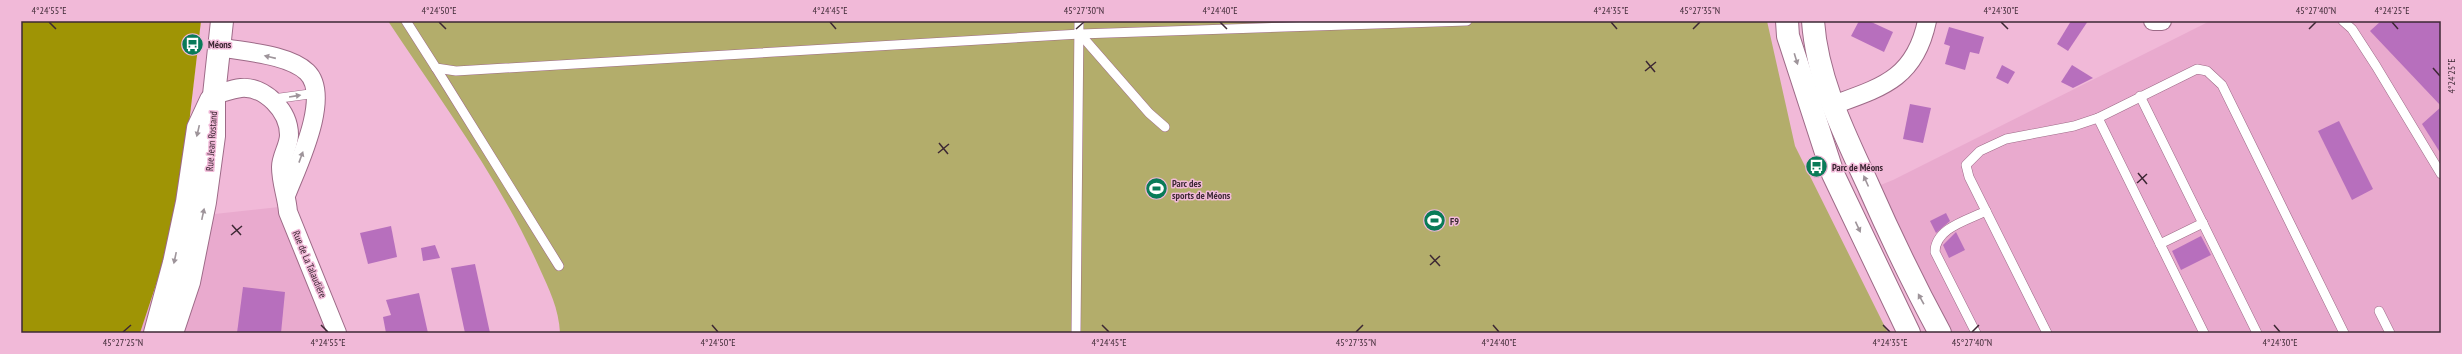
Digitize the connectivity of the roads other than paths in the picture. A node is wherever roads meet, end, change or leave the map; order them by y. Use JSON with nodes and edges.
{"nodes":[{"id":1,"x":222,"y":21,"type":"edge"},
{"id":2,"x":406,"y":21,"type":"edge"},
{"id":3,"x":1079,"y":21,"type":"edge"},
{"id":4,"x":1467,"y":21,"type":"edge"},
{"id":5,"x":1787,"y":21,"type":"edge"},
{"id":6,"x":1813,"y":21,"type":"edge"},
{"id":7,"x":1927,"y":21,"type":"edge"},
{"id":8,"x":2153,"y":21,"type":"edge"},
{"id":9,"x":2162,"y":21,"type":"edge"},
{"id":10,"x":2343,"y":21,"type":"edge"},
{"id":11,"x":1080,"y":34,"type":"junction"},
{"id":12,"x":219,"y":47,"type":"junction"},
{"id":13,"x":436,"y":68,"type":"junction"},
{"id":14,"x":317,"y":93,"type":"junction"},
{"id":15,"x":214,"y":95,"type":"junction"},
{"id":16,"x":2140,"y":96,"type":"junction"},
{"id":17,"x":273,"y":99,"type":"junction"},
{"id":18,"x":1833,"y":104,"type":"junction"},
{"id":19,"x":2098,"y":118,"type":"junction"},
{"id":20,"x":1165,"y":127,"type":"dead end"},
{"id":21,"x":2441,"y":174,"type":"edge"},
{"id":22,"x":286,"y":193,"type":"junction"},
{"id":23,"x":1986,"y":211,"type":"junction"},
{"id":24,"x":2203,"y":222,"type":"junction"},
{"id":25,"x":2160,"y":244,"type":"junction"},
{"id":26,"x":559,"y":266,"type":"dead end"},
{"id":27,"x":2379,"y":311,"type":"dead end"},
{"id":28,"x":156,"y":333,"type":"edge"},
{"id":29,"x":172,"y":333,"type":"edge"},
{"id":30,"x":337,"y":333,"type":"edge"},
{"id":31,"x":1076,"y":333,"type":"edge"},
{"id":32,"x":1909,"y":333,"type":"edge"},
{"id":33,"x":1940,"y":333,"type":"edge"},
{"id":34,"x":1976,"y":333,"type":"edge"},
{"id":35,"x":2047,"y":333,"type":"edge"},
{"id":36,"x":2204,"y":333,"type":"edge"},
{"id":37,"x":2257,"y":333,"type":"edge"},
{"id":38,"x":2344,"y":333,"type":"edge"},
{"id":39,"x":2390,"y":333,"type":"edge"}],
"edges":[{"from":1,"to":12,"type":"main road"},
{"from":2,"to":13,"type":"lane"},
{"from":3,"to":11,"type":"lane"},
{"from":4,"to":11,"type":"lane"},
{"from":5,"to":32,"type":"main road","one_way":true},
{"from":6,"to":18,"type":"main road"},
{"from":7,"to":18,"type":"street"},
{"from":8,"to":9,"type":"street"},
{"from":10,"to":21,"type":"lane"},
{"from":11,"to":13,"type":"lane"},
{"from":11,"to":20,"type":"lane"},
{"from":11,"to":31,"type":"lane"},
{"from":14,"to":12,"type":"street","one_way":true},
{"from":12,"to":15,"type":"main road"},
{"from":13,"to":26,"type":"lane"},
{"from":17,"to":14,"type":"lane","one_way":true},
{"from":22,"to":14,"type":"street","name":"Rue de La Talaudière","one_way":true},
{"from":15,"to":17,"type":"street"},
{"from":15,"to":28,"type":"main road","name":"Rue Jean Rostand","one_way":true},
{"from":29,"to":15,"type":"main road","name":"Rue Jean Rostand","one_way":true},
{"from":16,"to":19,"type":"lane"},
{"from":16,"to":24,"type":"lane"},
{"from":16,"to":38,"type":"lane"},
{"from":17,"to":22,"type":"street","name":"Rue de La Talaudière"},
{"from":33,"to":18,"type":"main road","one_way":true},
{"from":19,"to":23,"type":"lane"},
{"from":19,"to":25,"type":"lane"},
{"from":22,"to":30,"type":"street","name":"Rue de La Talaudière"},
{"from":23,"to":34,"type":"lane"},
{"from":23,"to":35,"type":"lane"},
{"from":24,"to":25,"type":"lane"},
{"from":24,"to":37,"type":"lane"},
{"from":25,"to":36,"type":"lane"},
{"from":27,"to":39,"type":"lane"}]}
